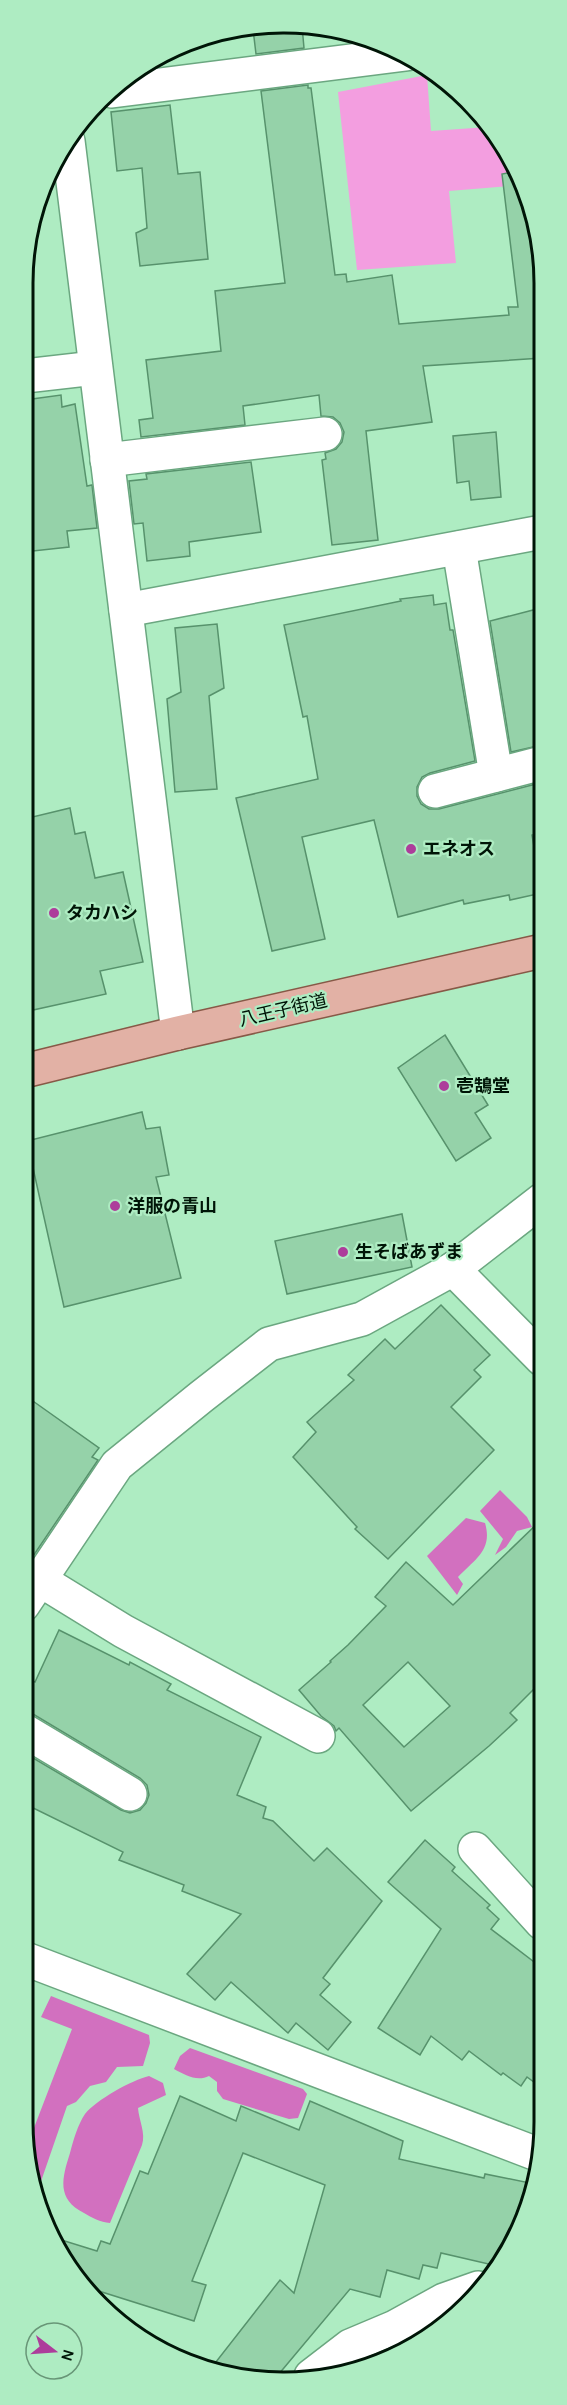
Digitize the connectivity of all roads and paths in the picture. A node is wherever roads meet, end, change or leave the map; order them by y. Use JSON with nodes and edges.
{"nodes":[{"id":1,"x":388,"y":56,"type":"edge"},
{"id":2,"x":125,"y":89,"type":"edge"},
{"id":3,"x":70,"y":154,"type":"edge"},
{"id":4,"x":95,"y":368,"type":"junction"},
{"id":5,"x":33,"y":375,"type":"edge"},
{"id":6,"x":325,"y":434,"type":"dead end"},
{"id":7,"x":107,"y":460,"type":"junction"},
{"id":8,"x":534,"y":534,"type":"edge"},
{"id":9,"x":459,"y":548,"type":"junction"},
{"id":10,"x":126,"y":610,"type":"junction"},
{"id":11,"x":534,"y":766,"type":"edge"},
{"id":12,"x":496,"y":775,"type":"junction"},
{"id":13,"x":435,"y":791,"type":"dead end"},
{"id":14,"x":534,"y":953,"type":"edge"},
{"id":15,"x":178,"y":1033,"type":"junction"},
{"id":16,"x":33,"y":1069,"type":"edge"},
{"id":17,"x":534,"y":1206,"type":"edge"},
{"id":18,"x":453,"y":1269,"type":"junction"},
{"id":19,"x":534,"y":1351,"type":"edge"},
{"id":20,"x":33,"y":1591,"type":"edge"},
{"id":21,"x":33,"y":1592,"type":"edge"},
{"id":22,"x":33,"y":1736,"type":"edge"},
{"id":23,"x":318,"y":1736,"type":"dead end"},
{"id":24,"x":130,"y":1794,"type":"dead end"},
{"id":25,"x":475,"y":1849,"type":"dead end"},
{"id":26,"x":534,"y":1908,"type":"edge"},
{"id":27,"x":33,"y":1962,"type":"edge"},
{"id":28,"x":532,"y":2152,"type":"edge"},
{"id":29,"x":468,"y":2292,"type":"edge"},
{"id":30,"x":320,"y":2369,"type":"edge"}],
"edges":[{"from":1,"to":2,"type":"street"},
{"from":3,"to":4,"type":"street"},
{"from":4,"to":5,"type":"street"},
{"from":4,"to":7,"type":"street"},
{"from":6,"to":7,"type":"street"},
{"from":7,"to":10,"type":"street"},
{"from":8,"to":9,"type":"street"},
{"from":9,"to":10,"type":"street"},
{"from":9,"to":12,"type":"street"},
{"from":10,"to":15,"type":"street"},
{"from":11,"to":12,"type":"street"},
{"from":12,"to":13,"type":"street"},
{"from":14,"to":15,"type":"main road","name":"八王子街道"},
{"from":15,"to":16,"type":"main road","name":"八王子街道"},
{"from":17,"to":18,"type":"street"},
{"from":18,"to":19,"type":"street"},
{"from":18,"to":20,"type":"street"},
{"from":21,"to":23,"type":"street"},
{"from":22,"to":24,"type":"street"},
{"from":25,"to":26,"type":"street"},
{"from":27,"to":28,"type":"street"},
{"from":29,"to":30,"type":"street"}]}
